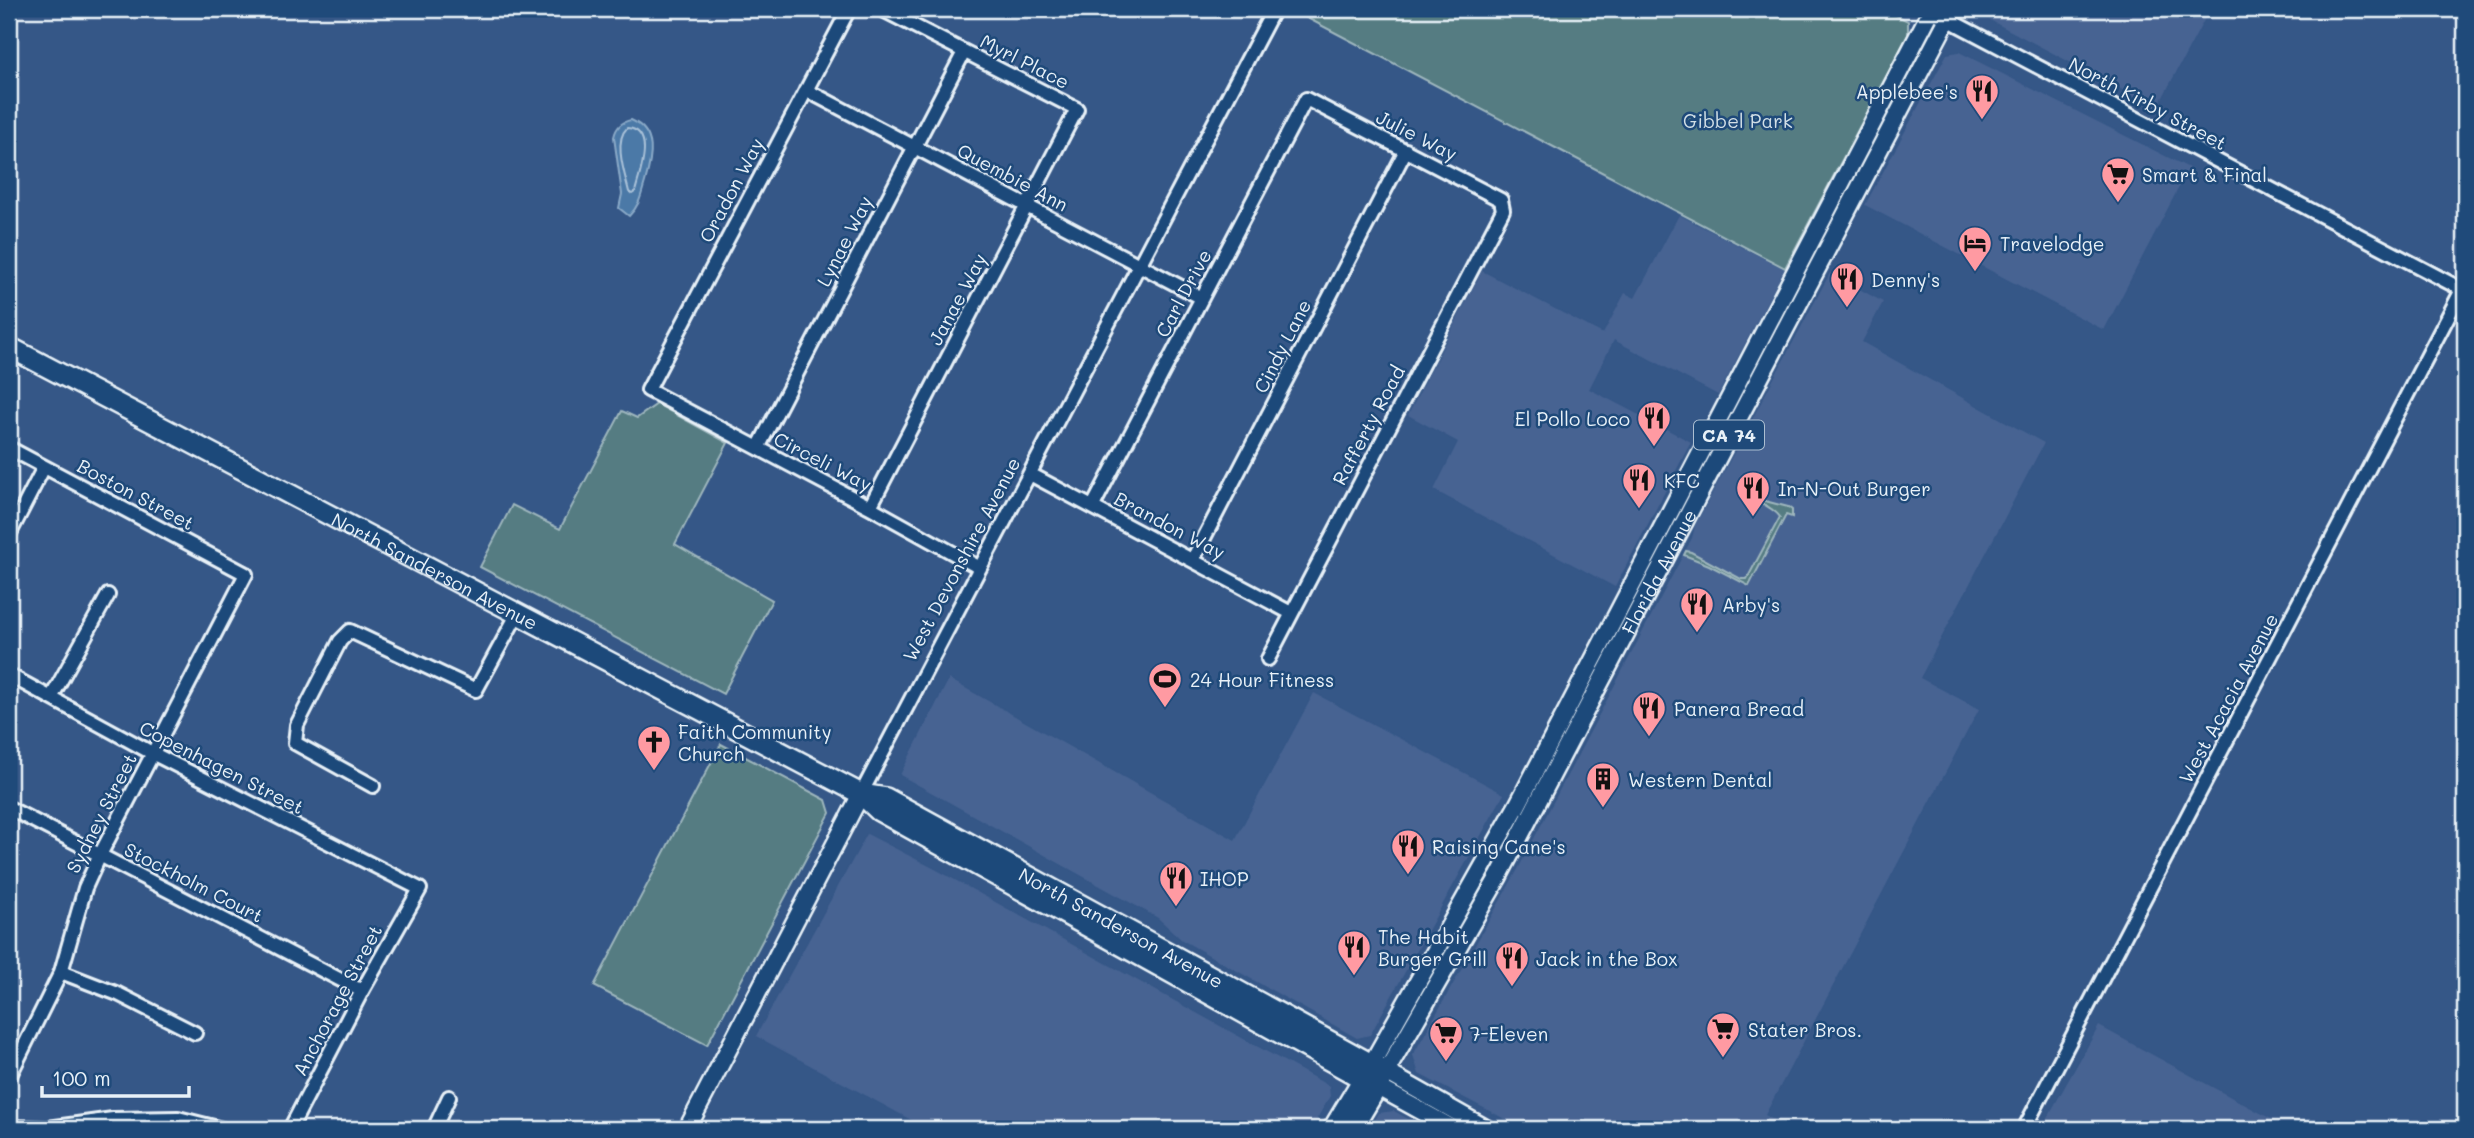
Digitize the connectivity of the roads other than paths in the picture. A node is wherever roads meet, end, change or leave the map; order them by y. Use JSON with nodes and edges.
{"nodes":[{"id":1,"x":849,"y":9,"type":"edge"},
{"id":2,"x":881,"y":9,"type":"edge"},
{"id":3,"x":1273,"y":9,"type":"edge"},
{"id":4,"x":1930,"y":9,"type":"edge"},
{"id":5,"x":1950,"y":14,"type":"edge"},
{"id":6,"x":964,"y":52,"type":"junction"},
{"id":7,"x":806,"y":90,"type":"junction"},
{"id":8,"x":1306,"y":99,"type":"joint"},
{"id":9,"x":1077,"y":109,"type":"joint"},
{"id":10,"x":914,"y":147,"type":"junction"},
{"id":11,"x":1406,"y":150,"type":"junction"},
{"id":12,"x":1027,"y":207,"type":"junction"},
{"id":13,"x":1503,"y":210,"type":"joint"},
{"id":14,"x":1140,"y":264,"type":"junction"},
{"id":15,"x":1787,"y":287,"type":"junction"},
{"id":16,"x":2464,"y":288,"type":"edge"},
{"id":17,"x":1202,"y":298,"type":"junction"},
{"id":18,"x":9,"y":347,"type":"edge"},
{"id":19,"x":1774,"y":349,"type":"junction"},
{"id":20,"x":1744,"y":371,"type":"junction"},
{"id":21,"x":648,"y":390,"type":"joint"},
{"id":22,"x":9,"y":448,"type":"edge"},
{"id":23,"x":758,"y":448,"type":"junction"},
{"id":24,"x":1722,"y":449,"type":"junction"},
{"id":25,"x":44,"y":467,"type":"junction"},
{"id":26,"x":1030,"y":474,"type":"junction"},
{"id":27,"x":1093,"y":506,"type":"junction"},
{"id":28,"x":870,"y":507,"type":"junction"},
{"id":29,"x":9,"y":535,"type":"edge"},
{"id":30,"x":1193,"y":559,"type":"junction"},
{"id":31,"x":980,"y":568,"type":"junction"},
{"id":32,"x":246,"y":574,"type":"joint"},
{"id":33,"x":108,"y":594,"type":"dead end"},
{"id":34,"x":518,"y":613,"type":"junction"},
{"id":35,"x":1291,"y":613,"type":"junction"},
{"id":36,"x":1268,"y":659,"type":"dead end"},
{"id":37,"x":9,"y":675,"type":"edge"},
{"id":38,"x":51,"y":698,"type":"junction"},
{"id":39,"x":152,"y":753,"type":"junction"},
{"id":40,"x":373,"y":786,"type":"dead end"},
{"id":41,"x":862,"y":794,"type":"junction"},
{"id":42,"x":9,"y":808,"type":"edge"},
{"id":43,"x":100,"y":855,"type":"junction"},
{"id":44,"x":420,"y":889,"type":"joint"},
{"id":45,"x":61,"y":972,"type":"junction"},
{"id":46,"x":1184,"y":981,"type":"junction"},
{"id":47,"x":1232,"y":987,"type":"junction"},
{"id":48,"x":362,"y":991,"type":"junction"},
{"id":49,"x":1253,"y":998,"type":"junction"},
{"id":50,"x":195,"y":1033,"type":"dead end"},
{"id":51,"x":1374,"y":1075,"type":"junction"},
{"id":52,"x":9,"y":1077,"type":"edge"},
{"id":53,"x":449,"y":1097,"type":"dead end"},
{"id":54,"x":9,"y":1127,"type":"edge"},
{"id":55,"x":222,"y":1129,"type":"edge"},
{"id":56,"x":290,"y":1129,"type":"edge"},
{"id":57,"x":434,"y":1129,"type":"edge"},
{"id":58,"x":687,"y":1129,"type":"edge"},
{"id":59,"x":1333,"y":1129,"type":"edge"},
{"id":60,"x":1352,"y":1129,"type":"edge"},
{"id":61,"x":1454,"y":1129,"type":"edge"},
{"id":62,"x":1487,"y":1129,"type":"edge"},
{"id":63,"x":2024,"y":1129,"type":"edge"}],
"edges":[{"from":1,"to":7,"type":"street","name":"Oradon Way"},
{"from":2,"to":6,"type":"street","name":"Myrl Place"},
{"from":3,"to":14,"type":"street","name":"West Devonshire Avenue"},
{"from":4,"to":5,"type":"street","name":"North Kirby Street"},
{"from":4,"to":15,"type":"main road","name":"Florida Avenue"},
{"from":5,"to":16,"type":"street","name":"North Kirby Street"},
{"from":5,"to":19,"type":"main road","name":"Florida Avenue","number":"CA 74"},
{"from":6,"to":9,"type":"street","name":"Myrl Place"},
{"from":6,"to":10,"type":"street","name":"Lynae Way"},
{"from":7,"to":10,"type":"street","name":"Quembie Ann"},
{"from":7,"to":21,"type":"street","name":"Oradon Way"},
{"from":8,"to":11,"type":"street","name":"Julie Way"},
{"from":8,"to":17,"type":"street","name":"Carl Drive"},
{"from":9,"to":12,"type":"street","name":"Janae Way"},
{"from":10,"to":12,"type":"street","name":"Quembie Ann"},
{"from":10,"to":23,"type":"street","name":"Lynae Way"},
{"from":11,"to":13,"type":"street","name":"Julie Way"},
{"from":11,"to":30,"type":"street","name":"Cindy Lane"},
{"from":12,"to":14,"type":"street","name":"Quembie Ann"},
{"from":12,"to":28,"type":"street","name":"Janae Way"},
{"from":13,"to":35,"type":"street","name":"Rafferty Road"},
{"from":14,"to":17,"type":"street","name":"Quembie Ann"},
{"from":14,"to":26,"type":"street","name":"West Devonshire Avenue"},
{"from":15,"to":19,"type":"main road"},
{"from":15,"to":20,"type":"main road","name":"Florida Avenue"},
{"from":16,"to":63,"type":"street","name":"West Acacia Avenue"},
{"from":17,"to":27,"type":"street","name":"Carl Drive"},
{"from":18,"to":34,"type":"highway","name":"North Sanderson Avenue"},
{"from":19,"to":24,"type":"main road","name":"Florida Avenue","number":"CA 74"},
{"from":20,"to":24,"type":"main road"},
{"from":20,"to":51,"type":"main road","name":"Florida Avenue"},
{"from":21,"to":23,"type":"street","name":"Circeli Way"},
{"from":22,"to":25,"type":"street","name":"Boston Street"},
{"from":23,"to":28,"type":"street","name":"Circeli Way"},
{"from":24,"to":51,"type":"main road","name":"Florida Avenue","number":"CA 74"},
{"from":25,"to":29,"type":"street"},
{"from":25,"to":32,"type":"street","name":"Boston Street"},
{"from":26,"to":27,"type":"street","name":"Brandon Way"},
{"from":26,"to":31,"type":"street","name":"West Devonshire Avenue"},
{"from":27,"to":30,"type":"street","name":"Brandon Way"},
{"from":28,"to":31,"type":"street","name":"Circeli Way"},
{"from":30,"to":35,"type":"street","name":"Brandon Way"},
{"from":31,"to":41,"type":"street","name":"West Devonshire Avenue"},
{"from":32,"to":39,"type":"street","name":"Sydney Street"},
{"from":33,"to":38,"type":"street"},
{"from":34,"to":40,"type":"street"},
{"from":34,"to":41,"type":"highway","name":"North Sanderson Avenue"},
{"from":35,"to":36,"type":"street","name":"Rafferty Road"},
{"from":37,"to":38,"type":"street","name":"Copenhagen Street"},
{"from":38,"to":39,"type":"street","name":"Copenhagen Street"},
{"from":39,"to":43,"type":"street","name":"Sydney Street"},
{"from":39,"to":44,"type":"street","name":"Copenhagen Street"},
{"from":41,"to":46,"type":"highway","name":"North Sanderson Avenue"},
{"from":41,"to":47,"type":"highway","name":"North Sanderson Avenue"},
{"from":41,"to":58,"type":"main road","name":"West Devonshire Avenue"},
{"from":42,"to":43,"type":"street","name":"Stockholm Court"},
{"from":43,"to":45,"type":"street","name":"Sydney Street"},
{"from":43,"to":48,"type":"street","name":"Stockholm Court"},
{"from":44,"to":48,"type":"street","name":"Anchorage Street"},
{"from":45,"to":50,"type":"street"},
{"from":45,"to":52,"type":"street","name":"Sydney Street"},
{"from":46,"to":47,"type":"highway"},
{"from":46,"to":49,"type":"highway"},
{"from":46,"to":51,"type":"highway","name":"North Sanderson Avenue"},
{"from":47,"to":49,"type":"highway","name":"North Sanderson Avenue"},
{"from":48,"to":56,"type":"street","name":"Anchorage Street"},
{"from":49,"to":51,"type":"highway","name":"North Sanderson Avenue"},
{"from":51,"to":59,"type":"highway","name":"Florida Avenue"},
{"from":51,"to":60,"type":"highway","name":"Florida Avenue","number":"CA 74"},
{"from":51,"to":61,"type":"main road"},
{"from":51,"to":62,"type":"main road"},
{"from":53,"to":57,"type":"street"},
{"from":54,"to":55,"type":"street"}]}
